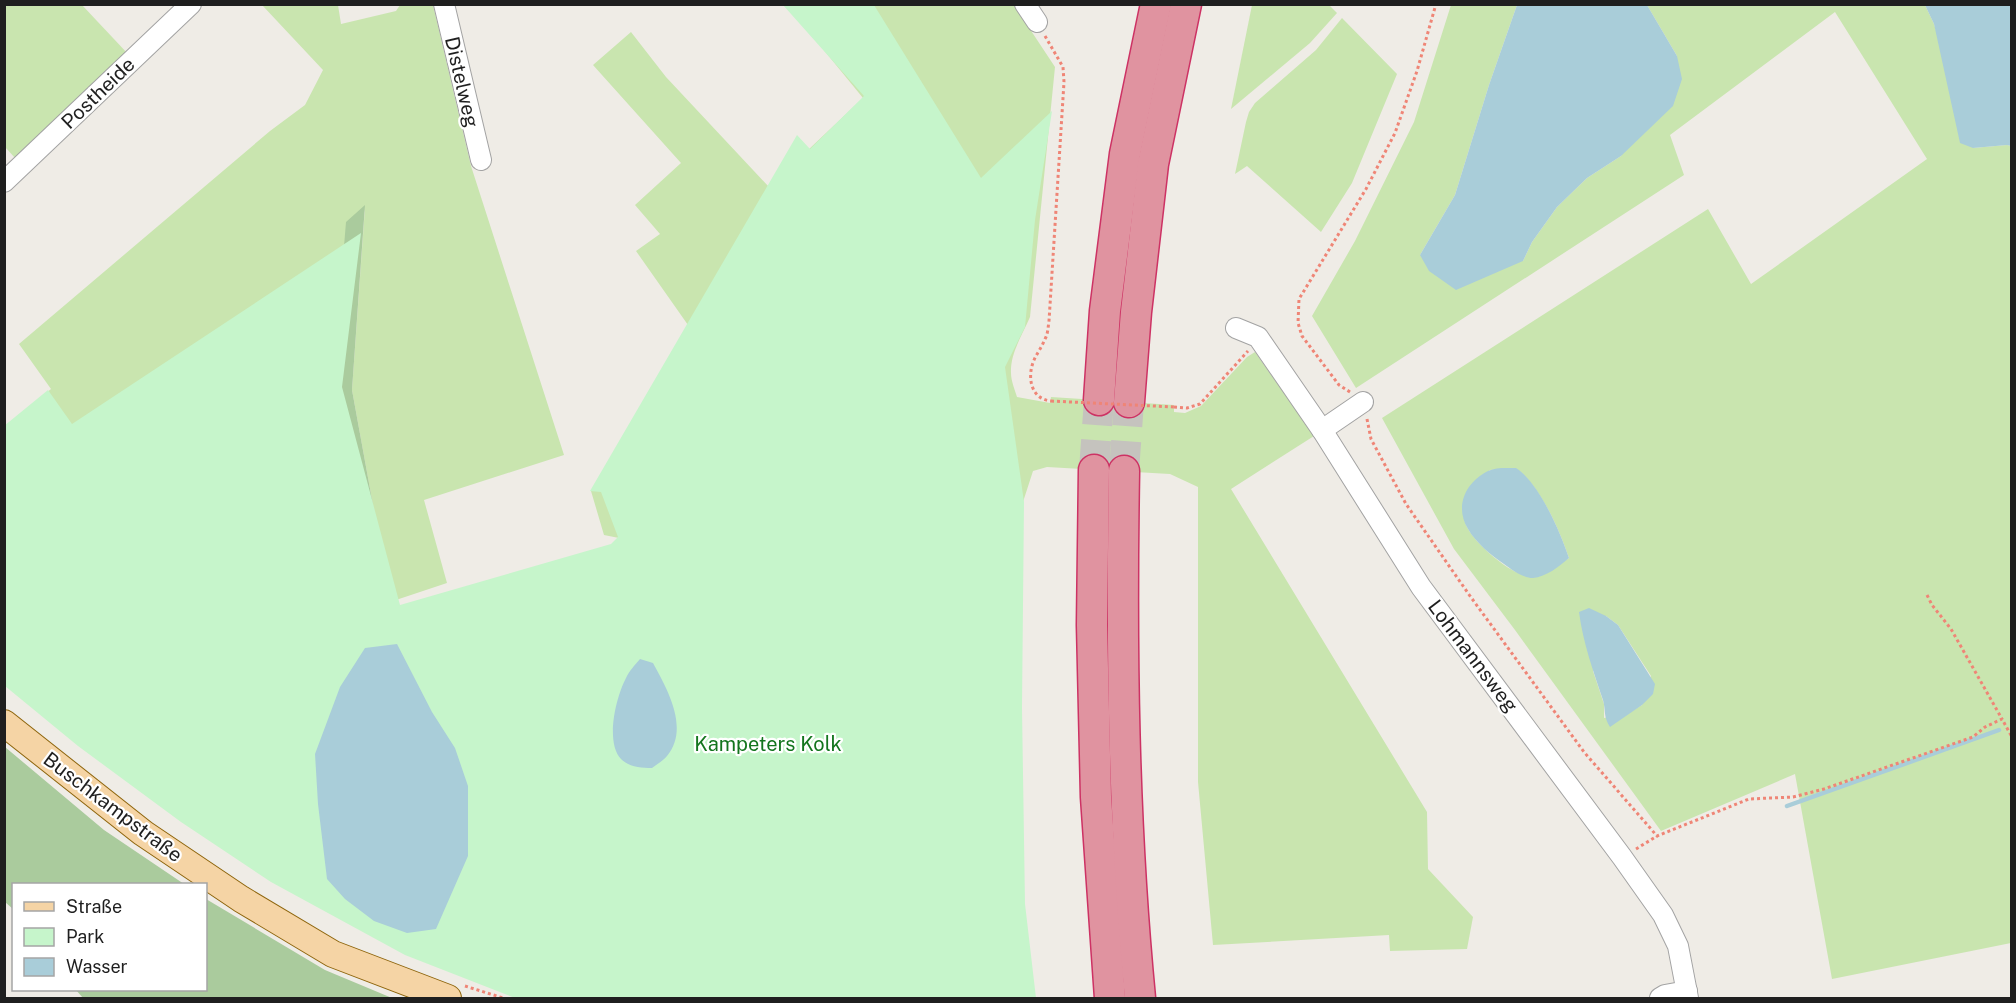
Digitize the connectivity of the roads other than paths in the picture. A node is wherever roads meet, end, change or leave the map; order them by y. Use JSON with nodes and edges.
{"nodes":[{"id":1,"x":191,"y":4,"type":"edge"},
{"id":2,"x":444,"y":4,"type":"edge"},
{"id":3,"x":1025,"y":4,"type":"edge"},
{"id":4,"x":1156,"y":4,"type":"edge"},
{"id":5,"x":1186,"y":4,"type":"edge"},
{"id":6,"x":1037,"y":22,"type":"road end"},
{"id":7,"x":481,"y":160,"type":"dead end"},
{"id":8,"x":4,"y":182,"type":"edge"},
{"id":9,"x":1236,"y":328,"type":"dead end"},
{"id":10,"x":1099,"y":400,"type":"tunnel mouth"},
{"id":11,"x":1129,"y":402,"type":"tunnel mouth"},
{"id":12,"x":1363,"y":402,"type":"road end"},
{"id":13,"x":1322,"y":430,"type":"junction"},
{"id":14,"x":1094,"y":470,"type":"tunnel mouth"},
{"id":15,"x":1124,"y":471,"type":"tunnel mouth"},
{"id":16,"x":4,"y":723,"type":"edge"},
{"id":17,"x":453,"y":991,"type":"edge"},
{"id":18,"x":1687,"y":995,"type":"edge"},
{"id":19,"x":1110,"y":999,"type":"edge"},
{"id":20,"x":1140,"y":999,"type":"edge"},
{"id":21,"x":1660,"y":999,"type":"edge"}],
"edges":[{"from":1,"to":8,"type":"street","name":"Postheide"},
{"from":2,"to":7,"type":"street","name":"Distelweg"},
{"from":3,"to":6,"type":"street"},
{"from":4,"to":10,"type":"highway"},
{"from":5,"to":11,"type":"highway"},
{"from":9,"to":13,"type":"street","name":"Lohmannsweg"},
{"from":12,"to":13,"type":"street"},
{"from":13,"to":18,"type":"street","name":"Lohmannsweg"},
{"from":14,"to":19,"type":"highway"},
{"from":15,"to":20,"type":"highway"},
{"from":16,"to":17,"type":"main road","name":"Buschkampstraße"},
{"from":18,"to":21,"type":"street"}]}
